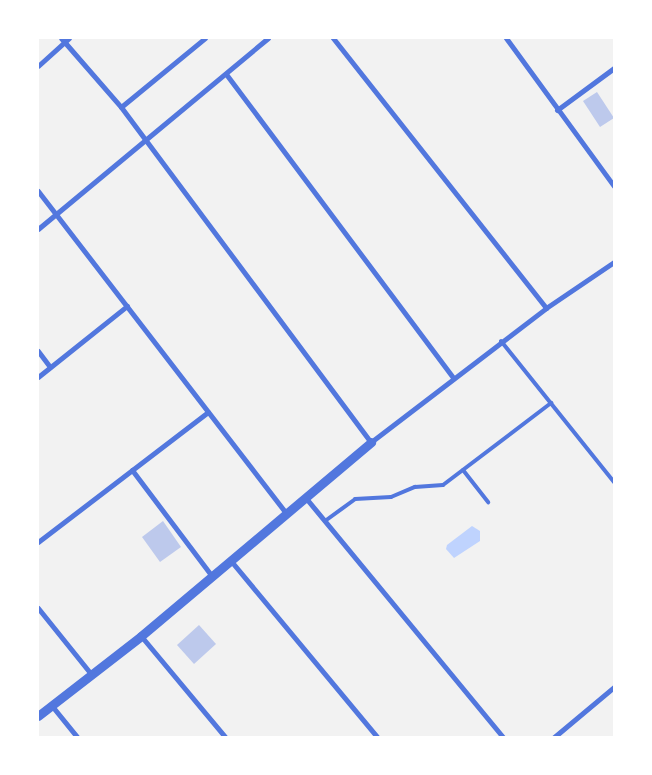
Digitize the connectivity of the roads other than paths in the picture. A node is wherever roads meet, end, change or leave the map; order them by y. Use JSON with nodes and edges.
{"nodes":[{"id":1,"x":205,"y":38,"type":"edge"},
{"id":2,"x":268,"y":38,"type":"edge"},
{"id":3,"x":333,"y":38,"type":"edge"},
{"id":4,"x":506,"y":38,"type":"edge"},
{"id":5,"x":65,"y":39,"type":"edge"},
{"id":6,"x":38,"y":66,"type":"edge"},
{"id":7,"x":614,"y":68,"type":"edge"},
{"id":8,"x":226,"y":74,"type":"junction"},
{"id":9,"x":121,"y":107,"type":"junction"},
{"id":10,"x":557,"y":110,"type":"junction"},
{"id":11,"x":146,"y":141,"type":"junction"},
{"id":12,"x":614,"y":186,"type":"edge"},
{"id":13,"x":38,"y":191,"type":"edge"},
{"id":14,"x":56,"y":214,"type":"junction"},
{"id":15,"x":38,"y":229,"type":"edge"},
{"id":16,"x":614,"y":262,"type":"edge"},
{"id":17,"x":127,"y":306,"type":"junction"},
{"id":18,"x":546,"y":308,"type":"junction"},
{"id":19,"x":501,"y":341,"type":"junction"},
{"id":20,"x":38,"y":352,"type":"edge"},
{"id":21,"x":50,"y":367,"type":"junction"},
{"id":22,"x":38,"y":377,"type":"edge"},
{"id":23,"x":453,"y":377,"type":"junction"},
{"id":24,"x":551,"y":404,"type":"junction"},
{"id":25,"x":208,"y":412,"type":"junction"},
{"id":26,"x":371,"y":442,"type":"junction"},
{"id":27,"x":132,"y":470,"type":"junction"},
{"id":28,"x":463,"y":470,"type":"junction"},
{"id":29,"x":614,"y":482,"type":"edge"},
{"id":30,"x":305,"y":497,"type":"junction"},
{"id":31,"x":488,"y":502,"type":"dead end"},
{"id":32,"x":286,"y":513,"type":"junction"},
{"id":33,"x":325,"y":521,"type":"junction"},
{"id":34,"x":38,"y":542,"type":"edge"},
{"id":35,"x":231,"y":561,"type":"junction"},
{"id":36,"x":212,"y":576,"type":"junction"},
{"id":37,"x":38,"y":608,"type":"edge"},
{"id":38,"x":141,"y":636,"type":"junction"},
{"id":39,"x":91,"y":674,"type":"junction"},
{"id":40,"x":614,"y":687,"type":"edge"},
{"id":41,"x":52,"y":706,"type":"junction"},
{"id":42,"x":38,"y":716,"type":"edge"},
{"id":43,"x":78,"y":738,"type":"edge"},
{"id":44,"x":226,"y":738,"type":"edge"},
{"id":45,"x":378,"y":738,"type":"edge"},
{"id":46,"x":504,"y":738,"type":"edge"},
{"id":47,"x":553,"y":738,"type":"edge"}],
"edges":[{"from":1,"to":9,"type":"street"},
{"from":2,"to":8,"type":"street"},
{"from":3,"to":18,"type":"street"},
{"from":4,"to":10,"type":"street"},
{"from":5,"to":6,"type":"street"},
{"from":5,"to":9,"type":"street"},
{"from":7,"to":10,"type":"street"},
{"from":8,"to":11,"type":"street"},
{"from":8,"to":23,"type":"street"},
{"from":9,"to":11,"type":"street"},
{"from":10,"to":12,"type":"street"},
{"from":11,"to":14,"type":"street"},
{"from":11,"to":26,"type":"street"},
{"from":13,"to":14,"type":"street"},
{"from":14,"to":15,"type":"street"},
{"from":14,"to":17,"type":"street"},
{"from":16,"to":18,"type":"street"},
{"from":17,"to":21,"type":"street"},
{"from":17,"to":25,"type":"street"},
{"from":18,"to":19,"type":"street"},
{"from":19,"to":23,"type":"street"},
{"from":19,"to":24,"type":"lane"},
{"from":20,"to":21,"type":"street"},
{"from":21,"to":22,"type":"street"},
{"from":23,"to":26,"type":"street"},
{"from":24,"to":28,"type":"lane"},
{"from":24,"to":29,"type":"lane"},
{"from":25,"to":27,"type":"street"},
{"from":25,"to":32,"type":"street"},
{"from":26,"to":30,"type":"street"},
{"from":27,"to":34,"type":"street"},
{"from":27,"to":36,"type":"street"},
{"from":28,"to":31,"type":"lane"},
{"from":28,"to":33,"type":"lane"},
{"from":30,"to":32,"type":"street"},
{"from":30,"to":33,"type":"street"},
{"from":32,"to":35,"type":"street"},
{"from":33,"to":46,"type":"street"},
{"from":35,"to":36,"type":"street"},
{"from":35,"to":45,"type":"street"},
{"from":36,"to":38,"type":"street"},
{"from":37,"to":39,"type":"street"},
{"from":38,"to":39,"type":"street"},
{"from":38,"to":44,"type":"street"},
{"from":39,"to":41,"type":"street"},
{"from":40,"to":47,"type":"street"},
{"from":41,"to":42,"type":"street"},
{"from":41,"to":43,"type":"street"}]}
